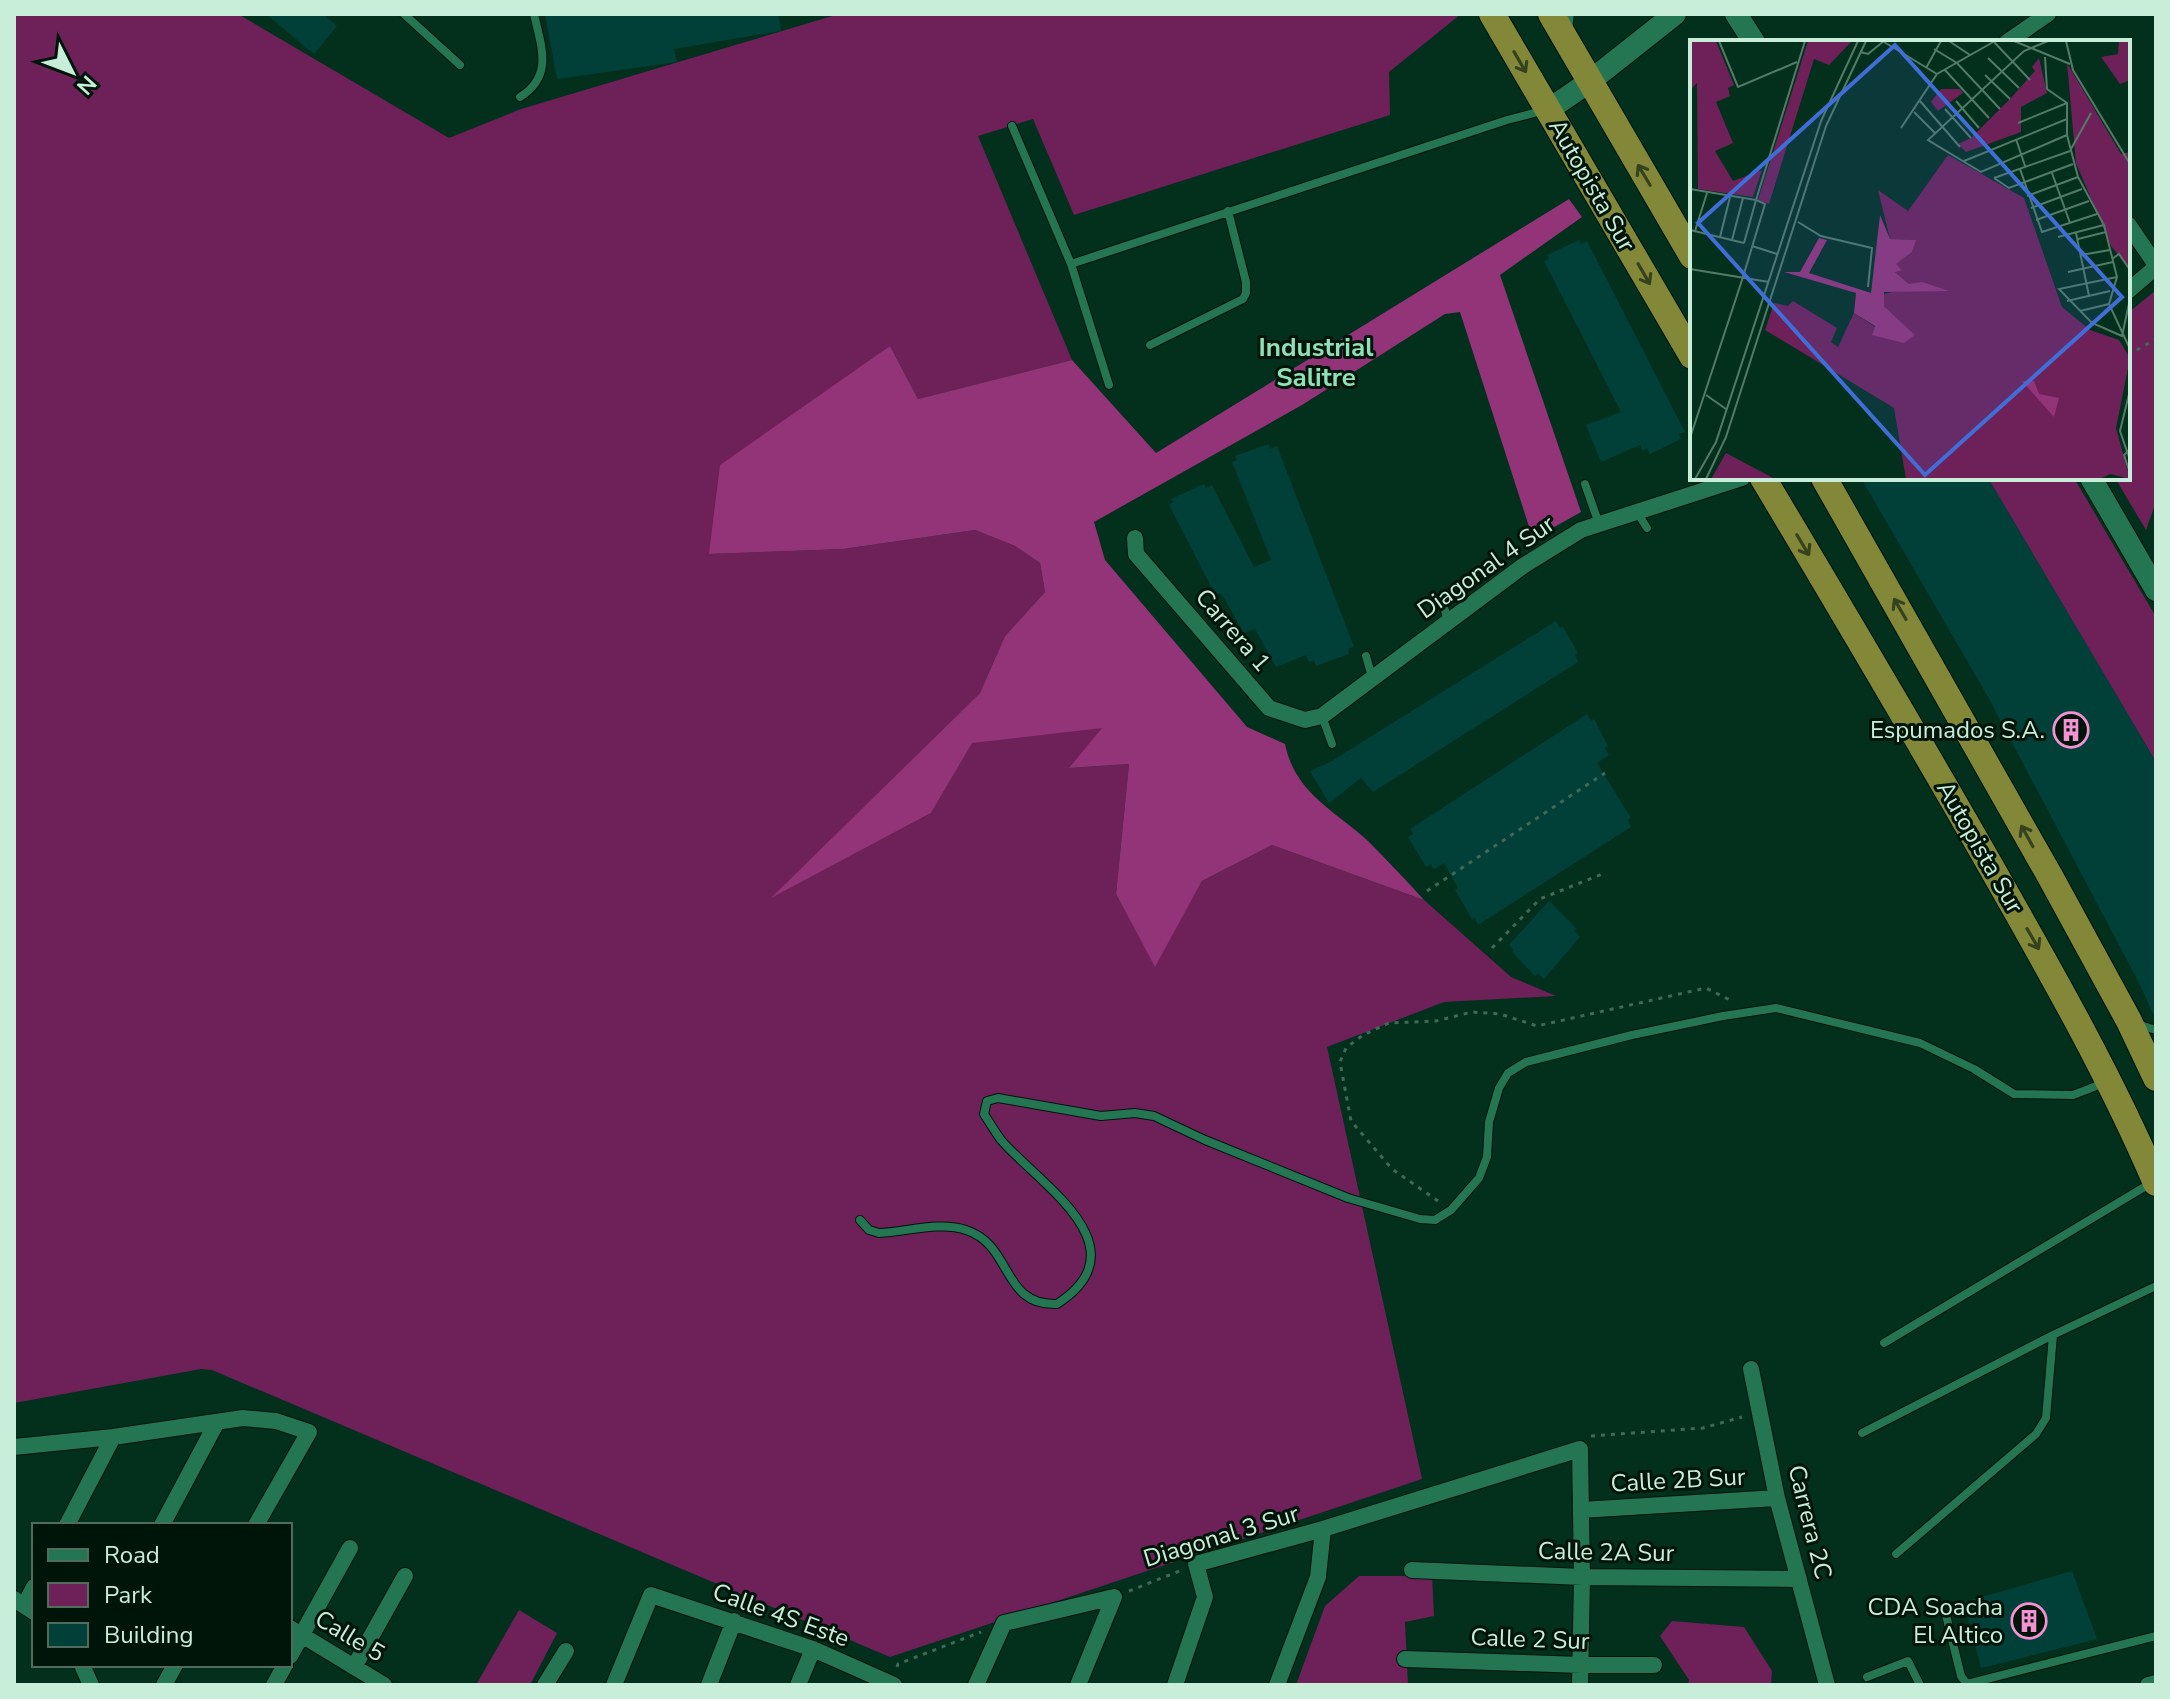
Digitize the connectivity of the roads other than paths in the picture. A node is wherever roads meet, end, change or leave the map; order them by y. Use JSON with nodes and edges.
{"nodes":[{"id":1,"x":404,"y":14,"type":"edge"},
{"id":2,"x":534,"y":14,"type":"edge"},
{"id":3,"x":1492,"y":14,"type":"edge"},
{"id":4,"x":1551,"y":14,"type":"edge"},
{"id":5,"x":1570,"y":14,"type":"edge"},
{"id":6,"x":1675,"y":14,"type":"edge"},
{"id":7,"x":1736,"y":14,"type":"edge"},
{"id":8,"x":2048,"y":14,"type":"edge"},
{"id":9,"x":1753,"y":40,"type":"edge"},
{"id":10,"x":2010,"y":40,"type":"edge"},
{"id":11,"x":1567,"y":42,"type":"junction"},
{"id":12,"x":460,"y":65,"type":"dead end"},
{"id":13,"x":1589,"y":82,"type":"junction"},
{"id":14,"x":520,"y":97,"type":"dead end"},
{"id":15,"x":1548,"y":110,"type":"junction"},
{"id":16,"x":1012,"y":126,"type":"dead end"},
{"id":17,"x":1228,"y":211,"type":"junction"},
{"id":18,"x":2130,"y":227,"type":"edge"},
{"id":19,"x":1689,"y":245,"type":"edge"},
{"id":20,"x":1071,"y":264,"type":"junction"},
{"id":21,"x":2156,"y":266,"type":"edge"},
{"id":22,"x":2130,"y":289,"type":"edge"},
{"id":23,"x":1150,"y":345,"type":"dead end"},
{"id":24,"x":1690,"y":353,"type":"edge"},
{"id":25,"x":1109,"y":385,"type":"dead end"},
{"id":26,"x":1736,"y":480,"type":"edge"},
{"id":27,"x":1764,"y":480,"type":"edge"},
{"id":28,"x":1825,"y":480,"type":"edge"},
{"id":29,"x":2092,"y":480,"type":"edge"},
{"id":30,"x":1585,"y":484,"type":"dead end"},
{"id":31,"x":1636,"y":511,"type":"junction"},
{"id":32,"x":1599,"y":524,"type":"junction"},
{"id":33,"x":1647,"y":528,"type":"dead end"},
{"id":34,"x":1135,"y":538,"type":"dead end"},
{"id":35,"x":2156,"y":590,"type":"edge"},
{"id":36,"x":1443,"y":603,"type":"dead end"},
{"id":37,"x":1448,"y":622,"type":"junction"},
{"id":38,"x":1366,"y":656,"type":"dead end"},
{"id":39,"x":1372,"y":677,"type":"junction"},
{"id":40,"x":1322,"y":716,"type":"junction"},
{"id":41,"x":1332,"y":744,"type":"dead end"},
{"id":42,"x":2129,"y":1021,"type":"junction"},
{"id":43,"x":2156,"y":1030,"type":"edge"},
{"id":44,"x":2156,"y":1078,"type":"edge"},
{"id":45,"x":2108,"y":1082,"type":"junction"},
{"id":46,"x":2156,"y":1181,"type":"edge"},
{"id":47,"x":860,"y":1220,"type":"dead end"},
{"id":48,"x":2156,"y":1286,"type":"edge"},
{"id":49,"x":2053,"y":1335,"type":"junction"},
{"id":50,"x":1884,"y":1343,"type":"dead end"},
{"id":51,"x":1751,"y":1369,"type":"dead end"},
{"id":52,"x":217,"y":1422,"type":"junction"},
{"id":53,"x":1862,"y":1433,"type":"dead end"},
{"id":54,"x":113,"y":1437,"type":"junction"},
{"id":55,"x":14,"y":1447,"type":"edge"},
{"id":56,"x":1777,"y":1498,"type":"junction"},
{"id":57,"x":1581,"y":1510,"type":"junction"},
{"id":58,"x":68,"y":1523,"type":"edge"},
{"id":59,"x":163,"y":1523,"type":"edge"},
{"id":60,"x":257,"y":1523,"type":"edge"},
{"id":61,"x":1323,"y":1529,"type":"junction"},
{"id":62,"x":350,"y":1548,"type":"dead end"},
{"id":63,"x":1896,"y":1554,"type":"dead end"},
{"id":64,"x":1412,"y":1570,"type":"dead end"},
{"id":65,"x":405,"y":1576,"type":"dead end"},
{"id":66,"x":1582,"y":1577,"type":"junction"},
{"id":67,"x":1799,"y":1579,"type":"junction"},
{"id":68,"x":1946,"y":1615,"type":"dead end"},
{"id":69,"x":734,"y":1621,"type":"junction"},
{"id":70,"x":296,"y":1632,"type":"edge"},
{"id":71,"x":2156,"y":1636,"type":"edge"},
{"id":72,"x":813,"y":1649,"type":"junction"},
{"id":73,"x":566,"y":1651,"type":"dead end"},
{"id":74,"x":1405,"y":1659,"type":"dead end"},
{"id":75,"x":1581,"y":1665,"type":"junction"},
{"id":76,"x":1654,"y":1665,"type":"dead end"},
{"id":77,"x":174,"y":1667,"type":"edge"},
{"id":78,"x":284,"y":1667,"type":"edge"},
{"id":79,"x":354,"y":1667,"type":"junction"},
{"id":80,"x":1867,"y":1677,"type":"dead end"},
{"id":81,"x":2156,"y":1683,"type":"edge"},
{"id":82,"x":381,"y":1684,"type":"edge"},
{"id":83,"x":890,"y":1684,"type":"edge"},
{"id":84,"x":164,"y":1685,"type":"edge"},
{"id":85,"x":274,"y":1685,"type":"edge"},
{"id":86,"x":545,"y":1685,"type":"edge"},
{"id":87,"x":614,"y":1685,"type":"edge"},
{"id":88,"x":709,"y":1685,"type":"edge"},
{"id":89,"x":798,"y":1685,"type":"edge"},
{"id":90,"x":976,"y":1685,"type":"edge"},
{"id":91,"x":1078,"y":1685,"type":"edge"},
{"id":92,"x":1175,"y":1685,"type":"edge"},
{"id":93,"x":1277,"y":1685,"type":"edge"},
{"id":94,"x":1580,"y":1685,"type":"edge"},
{"id":95,"x":1827,"y":1685,"type":"edge"},
{"id":96,"x":1920,"y":1685,"type":"edge"},
{"id":97,"x":2148,"y":1685,"type":"edge"}],
"edges":[{"from":1,"to":12,"type":"lane"},
{"from":2,"to":14,"type":"lane"},
{"from":3,"to":15,"type":"highway","name":"Autopista Sur","one_way":true},
{"from":4,"to":11,"type":"highway","name":"Autopista Sur"},
{"from":5,"to":11,"type":"lane"},
{"from":6,"to":13,"type":"main road"},
{"from":7,"to":9,"type":"main road"},
{"from":8,"to":10,"type":"street"},
{"from":11,"to":13,"type":"highway","name":"Autopista Sur"},
{"from":13,"to":15,"type":"main road"},
{"from":19,"to":13,"type":"highway","name":"Autopista Sur","one_way":true},
{"from":15,"to":17,"type":"lane"},
{"from":15,"to":24,"type":"highway","name":"Autopista Sur","one_way":true},
{"from":16,"to":20,"type":"lane"},
{"from":17,"to":20,"type":"lane"},
{"from":17,"to":23,"type":"lane"},
{"from":18,"to":21,"type":"street"},
{"from":20,"to":25,"type":"lane"},
{"from":21,"to":22,"type":"street"},
{"from":26,"to":31,"type":"street","name":"Diagonal 4 Sur"},
{"from":27,"to":45,"type":"highway","name":"Autopista Sur","one_way":true},
{"from":42,"to":28,"type":"highway","name":"Autopista Sur","one_way":true},
{"from":29,"to":35,"type":"main road"},
{"from":30,"to":32,"type":"lane"},
{"from":31,"to":32,"type":"street","name":"Diagonal 4 Sur"},
{"from":31,"to":33,"type":"lane"},
{"from":32,"to":37,"type":"street","name":"Diagonal 4 Sur"},
{"from":34,"to":40,"type":"street","name":"Carrera 1"},
{"from":36,"to":37,"type":"lane"},
{"from":37,"to":39,"type":"street","name":"Diagonal 4 Sur"},
{"from":38,"to":39,"type":"lane"},
{"from":39,"to":40,"type":"street","name":"Diagonal 4 Sur"},
{"from":40,"to":41,"type":"lane"},
{"from":42,"to":43,"type":"lane"},
{"from":42,"to":44,"type":"highway","name":"Autopista Sur"},
{"from":45,"to":46,"type":"highway","name":"Autopista Sur"},
{"from":45,"to":47,"type":"lane"},
{"from":46,"to":50,"type":"lane"},
{"from":48,"to":49,"type":"lane"},
{"from":49,"to":53,"type":"lane"},
{"from":49,"to":63,"type":"lane"},
{"from":51,"to":56,"type":"street","name":"Carrera 2C"},
{"from":52,"to":54,"type":"street"},
{"from":52,"to":59,"type":"street"},
{"from":52,"to":60,"type":"street"},
{"from":54,"to":55,"type":"street"},
{"from":54,"to":58,"type":"street"},
{"from":56,"to":57,"type":"street","name":"Calle 2B Sur"},
{"from":56,"to":67,"type":"street","name":"Carrera 2C"},
{"from":57,"to":61,"type":"street","name":"Diagonal 3 Sur"},
{"from":57,"to":66,"type":"street"},
{"from":61,"to":92,"type":"street","name":"Diagonal 3 Sur"},
{"from":61,"to":93,"type":"street"},
{"from":62,"to":70,"type":"street"},
{"from":64,"to":66,"type":"street","name":"Calle 2A Sur"},
{"from":65,"to":79,"type":"street"},
{"from":66,"to":67,"type":"street","name":"Calle 2A Sur"},
{"from":66,"to":75,"type":"street"},
{"from":67,"to":95,"type":"street","name":"Carrera 2C"},
{"from":68,"to":71,"type":"lane"},
{"from":69,"to":72,"type":"street","name":"Calle 4S Este"},
{"from":69,"to":87,"type":"street","name":"Calle 4S Este"},
{"from":69,"to":88,"type":"street"},
{"from":70,"to":79,"type":"street","name":"Calle 5"},
{"from":72,"to":83,"type":"street","name":"Calle 4S Este"},
{"from":72,"to":89,"type":"street"},
{"from":73,"to":86,"type":"street"},
{"from":74,"to":75,"type":"street","name":"Calle 2 Sur"},
{"from":75,"to":76,"type":"street","name":"Calle 2 Sur"},
{"from":75,"to":94,"type":"street"},
{"from":77,"to":84,"type":"street"},
{"from":78,"to":85,"type":"street"},
{"from":79,"to":82,"type":"street","name":"Calle 5"},
{"from":80,"to":96,"type":"lane"},
{"from":81,"to":97,"type":"street"},
{"from":90,"to":91,"type":"street"}]}
